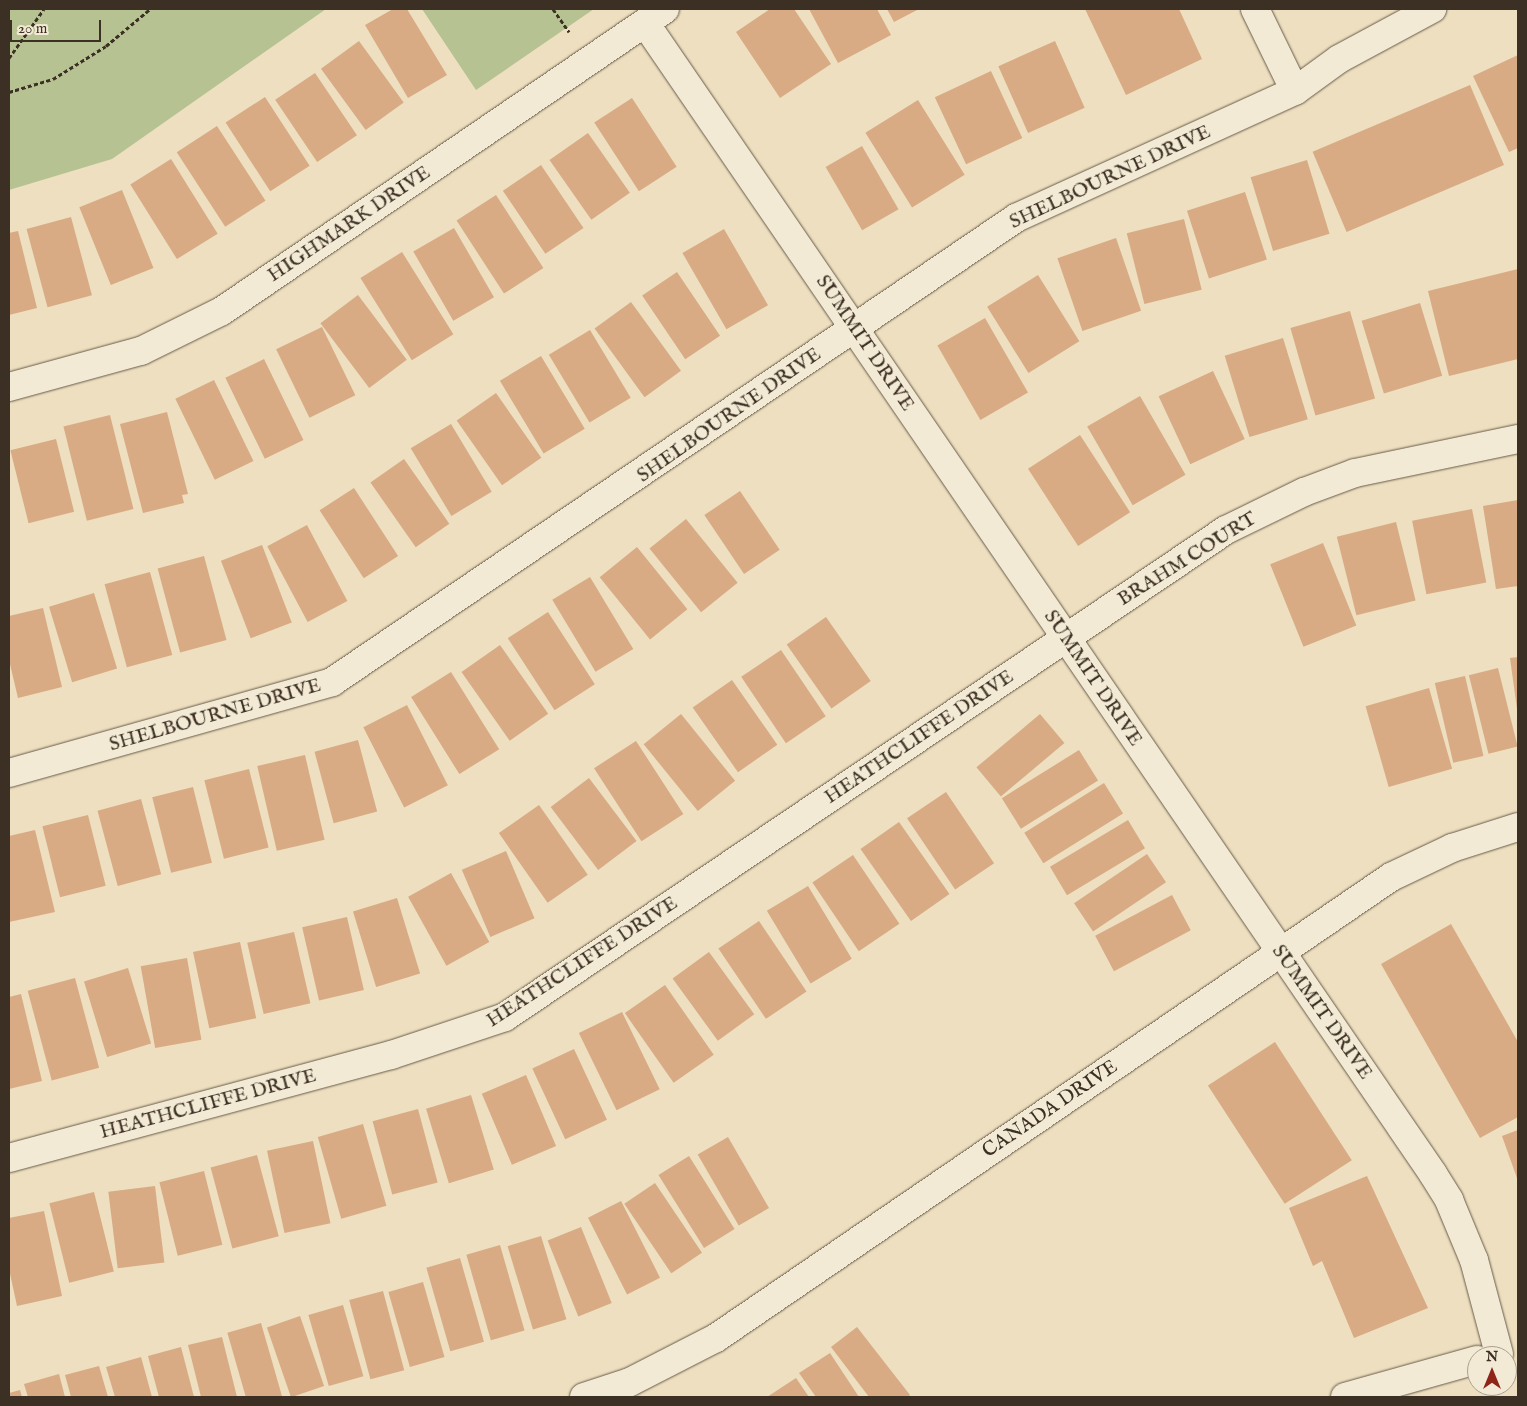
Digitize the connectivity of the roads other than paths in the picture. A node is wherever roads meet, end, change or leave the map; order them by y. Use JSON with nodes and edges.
{"nodes":[{"id":1,"x":1256,"y":9,"type":"edge"},
{"id":2,"x":1432,"y":9,"type":"edge"},
{"id":3,"x":655,"y":16,"type":"edge"},
{"id":4,"x":1295,"y":91,"type":"junction"},
{"id":5,"x":856,"y":327,"type":"junction"},
{"id":6,"x":9,"y":387,"type":"edge"},
{"id":7,"x":1518,"y":439,"type":"edge"},
{"id":8,"x":1065,"y":638,"type":"junction"},
{"id":9,"x":9,"y":773,"type":"edge"},
{"id":10,"x":1518,"y":827,"type":"edge"},
{"id":11,"x":1280,"y":950,"type":"junction"},
{"id":12,"x":9,"y":1158,"type":"edge"},
{"id":13,"x":1494,"y":1346,"type":"edge"},
{"id":14,"x":1467,"y":1363,"type":"edge"},
{"id":15,"x":584,"y":1397,"type":"edge"},
{"id":16,"x":1346,"y":1397,"type":"edge"}],
"edges":[{"from":1,"to":4,"type":"street"},
{"from":2,"to":4,"type":"street","name":"SHELBOURNE DRIVE"},
{"from":3,"to":5,"type":"street","name":"SUMMIT DRIVE"},
{"from":3,"to":6,"type":"street","name":"HIGHMARK DRIVE"},
{"from":4,"to":5,"type":"street","name":"SHELBOURNE DRIVE"},
{"from":5,"to":8,"type":"street","name":"SUMMIT DRIVE"},
{"from":5,"to":9,"type":"street","name":"SHELBOURNE DRIVE"},
{"from":7,"to":8,"type":"street","name":"BRAHM COURT"},
{"from":8,"to":11,"type":"street","name":"SUMMIT DRIVE"},
{"from":8,"to":12,"type":"street","name":"HEATHCLIFFE DRIVE"},
{"from":10,"to":11,"type":"street","name":"CANADA DRIVE"},
{"from":11,"to":13,"type":"street","name":"SUMMIT DRIVE"},
{"from":11,"to":15,"type":"street","name":"CANADA DRIVE"},
{"from":14,"to":16,"type":"street"}]}
